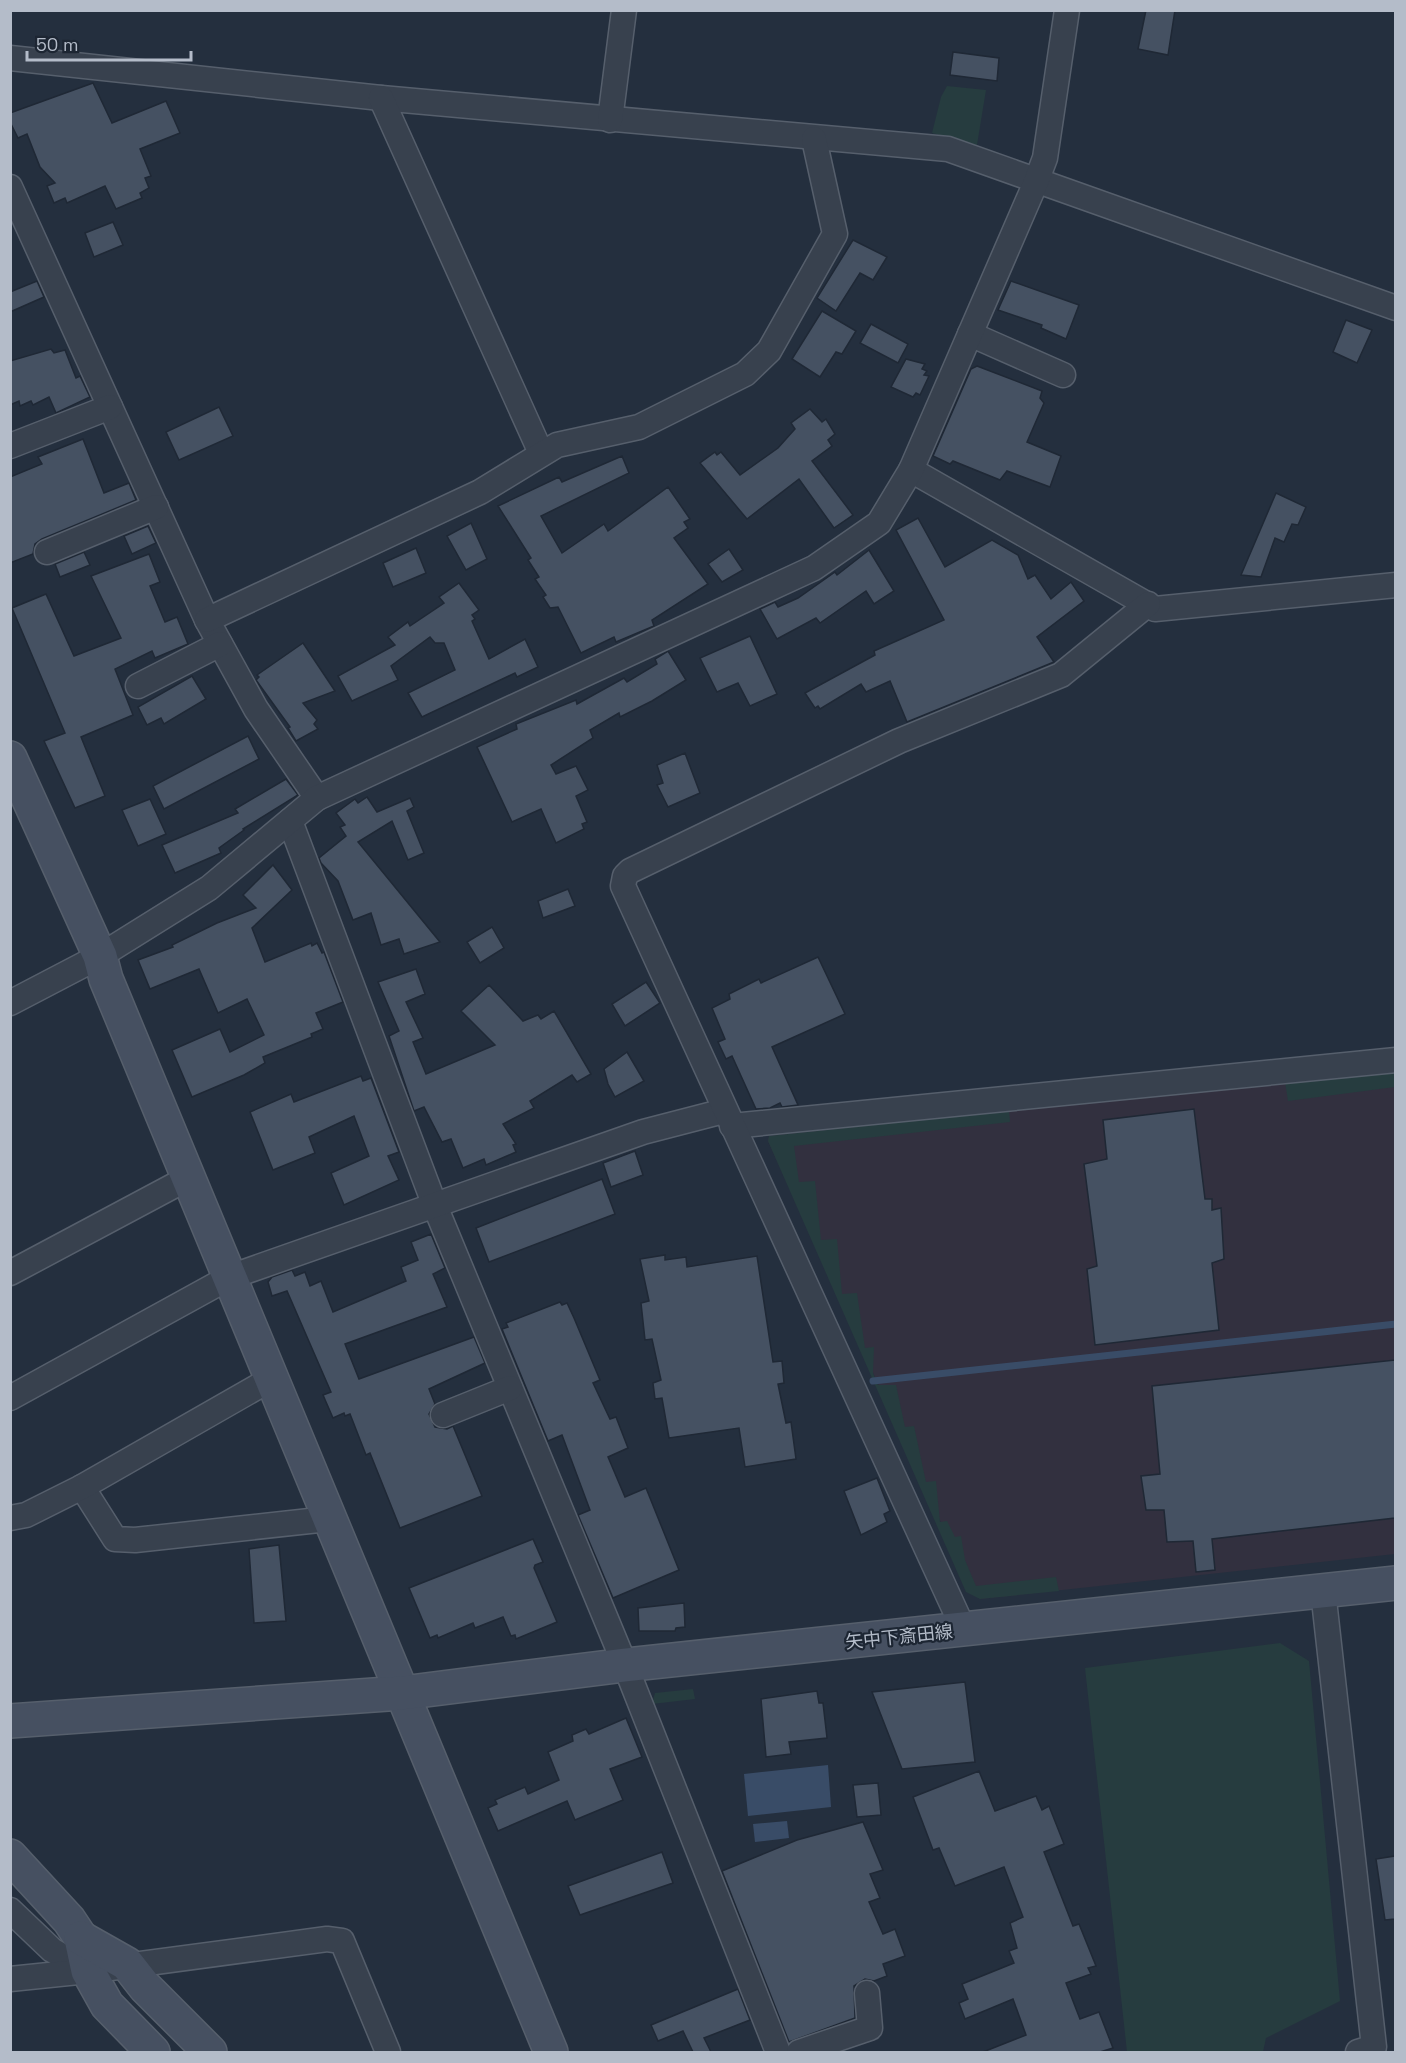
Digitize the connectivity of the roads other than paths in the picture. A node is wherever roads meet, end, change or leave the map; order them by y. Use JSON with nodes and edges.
{"nodes":[{"id":1,"x":624,"y":10,"type":"edge"},
{"id":2,"x":1067,"y":10,"type":"edge"},
{"id":3,"x":10,"y":58,"type":"edge"},
{"id":4,"x":381,"y":98,"type":"junction"},
{"id":5,"x":610,"y":120,"type":"junction"},
{"id":6,"x":814,"y":139,"type":"junction"},
{"id":7,"x":1036,"y":182,"type":"junction"},
{"id":8,"x":10,"y":187,"type":"edge"},
{"id":9,"x":1395,"y":308,"type":"edge"},
{"id":10,"x":970,"y":334,"type":"junction"},
{"id":11,"x":1063,"y":375,"type":"dead end"},
{"id":12,"x":111,"y":407,"type":"junction"},
{"id":13,"x":10,"y":446,"type":"edge"},
{"id":14,"x":541,"y":453,"type":"junction"},
{"id":15,"x":910,"y":470,"type":"junction"},
{"id":16,"x":156,"y":507,"type":"junction"},
{"id":17,"x":47,"y":552,"type":"dead end"},
{"id":18,"x":1395,"y":585,"type":"edge"},
{"id":19,"x":1148,"y":604,"type":"junction"},
{"id":20,"x":207,"y":620,"type":"junction"},
{"id":21,"x":220,"y":644,"type":"junction"},
{"id":22,"x":138,"y":686,"type":"dead end"},
{"id":23,"x":12,"y":763,"type":"edge"},
{"id":24,"x":317,"y":798,"type":"junction"},
{"id":25,"x":290,"y":821,"type":"junction"},
{"id":26,"x":100,"y":956,"type":"junction"},
{"id":27,"x":10,"y":1003,"type":"edge"},
{"id":28,"x":1395,"y":1060,"type":"edge"},
{"id":29,"x":728,"y":1119,"type":"junction"},
{"id":30,"x":190,"y":1177,"type":"junction"},
{"id":31,"x":435,"y":1206,"type":"junction"},
{"id":32,"x":10,"y":1273,"type":"edge"},
{"id":33,"x":230,"y":1277,"type":"junction"},
{"id":34,"x":271,"y":1379,"type":"junction"},
{"id":35,"x":510,"y":1388,"type":"junction"},
{"id":36,"x":10,"y":1398,"type":"edge"},
{"id":37,"x":443,"y":1415,"type":"dead end"},
{"id":38,"x":82,"y":1486,"type":"junction"},
{"id":39,"x":10,"y":1518,"type":"edge"},
{"id":40,"x":328,"y":1518,"type":"junction"},
{"id":41,"x":1395,"y":1582,"type":"edge"},
{"id":42,"x":1323,"y":1591,"type":"junction"},
{"id":43,"x":964,"y":1630,"type":"junction"},
{"id":44,"x":625,"y":1665,"type":"junction"},
{"id":45,"x":402,"y":1692,"type":"junction"},
{"id":46,"x":10,"y":1721,"type":"edge"},
{"id":47,"x":10,"y":1856,"type":"edge"},
{"id":48,"x":10,"y":1910,"type":"edge"},
{"id":49,"x":81,"y":1938,"type":"junction"},
{"id":50,"x":127,"y":1964,"type":"junction"},
{"id":51,"x":88,"y":1971,"type":"junction"},
{"id":52,"x":10,"y":1978,"type":"edge"},
{"id":53,"x":867,"y":1993,"type":"dead end"},
{"id":54,"x":153,"y":2052,"type":"edge"},
{"id":55,"x":210,"y":2052,"type":"edge"},
{"id":56,"x":388,"y":2052,"type":"edge"},
{"id":57,"x":551,"y":2052,"type":"edge"},
{"id":58,"x":778,"y":2052,"type":"edge"},
{"id":59,"x":799,"y":2052,"type":"edge"},
{"id":60,"x":1358,"y":2052,"type":"edge"}],
"edges":[{"from":1,"to":5,"type":"street"},
{"from":2,"to":7,"type":"street"},
{"from":3,"to":4,"type":"street"},
{"from":4,"to":5,"type":"street"},
{"from":4,"to":14,"type":"street"},
{"from":5,"to":6,"type":"street"},
{"from":6,"to":7,"type":"street"},
{"from":6,"to":14,"type":"street"},
{"from":7,"to":9,"type":"street"},
{"from":7,"to":10,"type":"street"},
{"from":8,"to":12,"type":"street"},
{"from":10,"to":11,"type":"street"},
{"from":10,"to":15,"type":"street"},
{"from":12,"to":13,"type":"street"},
{"from":12,"to":16,"type":"street"},
{"from":14,"to":20,"type":"street"},
{"from":15,"to":19,"type":"street"},
{"from":15,"to":24,"type":"street"},
{"from":16,"to":17,"type":"street"},
{"from":16,"to":20,"type":"street"},
{"from":18,"to":19,"type":"street"},
{"from":19,"to":29,"type":"street"},
{"from":20,"to":21,"type":"street"},
{"from":21,"to":22,"type":"street"},
{"from":21,"to":24,"type":"street"},
{"from":23,"to":26,"type":"street"},
{"from":24,"to":25,"type":"street"},
{"from":25,"to":26,"type":"street"},
{"from":25,"to":31,"type":"street"},
{"from":26,"to":27,"type":"street"},
{"from":26,"to":30,"type":"street"},
{"from":28,"to":29,"type":"street"},
{"from":29,"to":31,"type":"street"},
{"from":29,"to":43,"type":"street"},
{"from":30,"to":32,"type":"street"},
{"from":30,"to":33,"type":"street"},
{"from":31,"to":33,"type":"street"},
{"from":31,"to":35,"type":"street"},
{"from":33,"to":34,"type":"street"},
{"from":33,"to":36,"type":"street"},
{"from":34,"to":38,"type":"street"},
{"from":34,"to":40,"type":"street"},
{"from":35,"to":37,"type":"street"},
{"from":35,"to":44,"type":"street"},
{"from":38,"to":39,"type":"street"},
{"from":38,"to":40,"type":"street"},
{"from":40,"to":45,"type":"street"},
{"from":41,"to":42,"type":"street","name":"矢中下斎田線"},
{"from":42,"to":43,"type":"street","name":"矢中下斎田線"},
{"from":42,"to":60,"type":"street"},
{"from":43,"to":44,"type":"street","name":"矢中下斎田線"},
{"from":44,"to":45,"type":"street","name":"矢中下斎田線"},
{"from":44,"to":58,"type":"street"},
{"from":45,"to":46,"type":"street","name":"矢中下斎田線"},
{"from":45,"to":57,"type":"street"},
{"from":47,"to":49,"type":"street"},
{"from":48,"to":51,"type":"street"},
{"from":49,"to":50,"type":"street"},
{"from":49,"to":51,"type":"street"},
{"from":50,"to":51,"type":"street"},
{"from":50,"to":55,"type":"street"},
{"from":50,"to":56,"type":"street"},
{"from":51,"to":52,"type":"street"},
{"from":51,"to":54,"type":"street"},
{"from":53,"to":59,"type":"street"}]}
